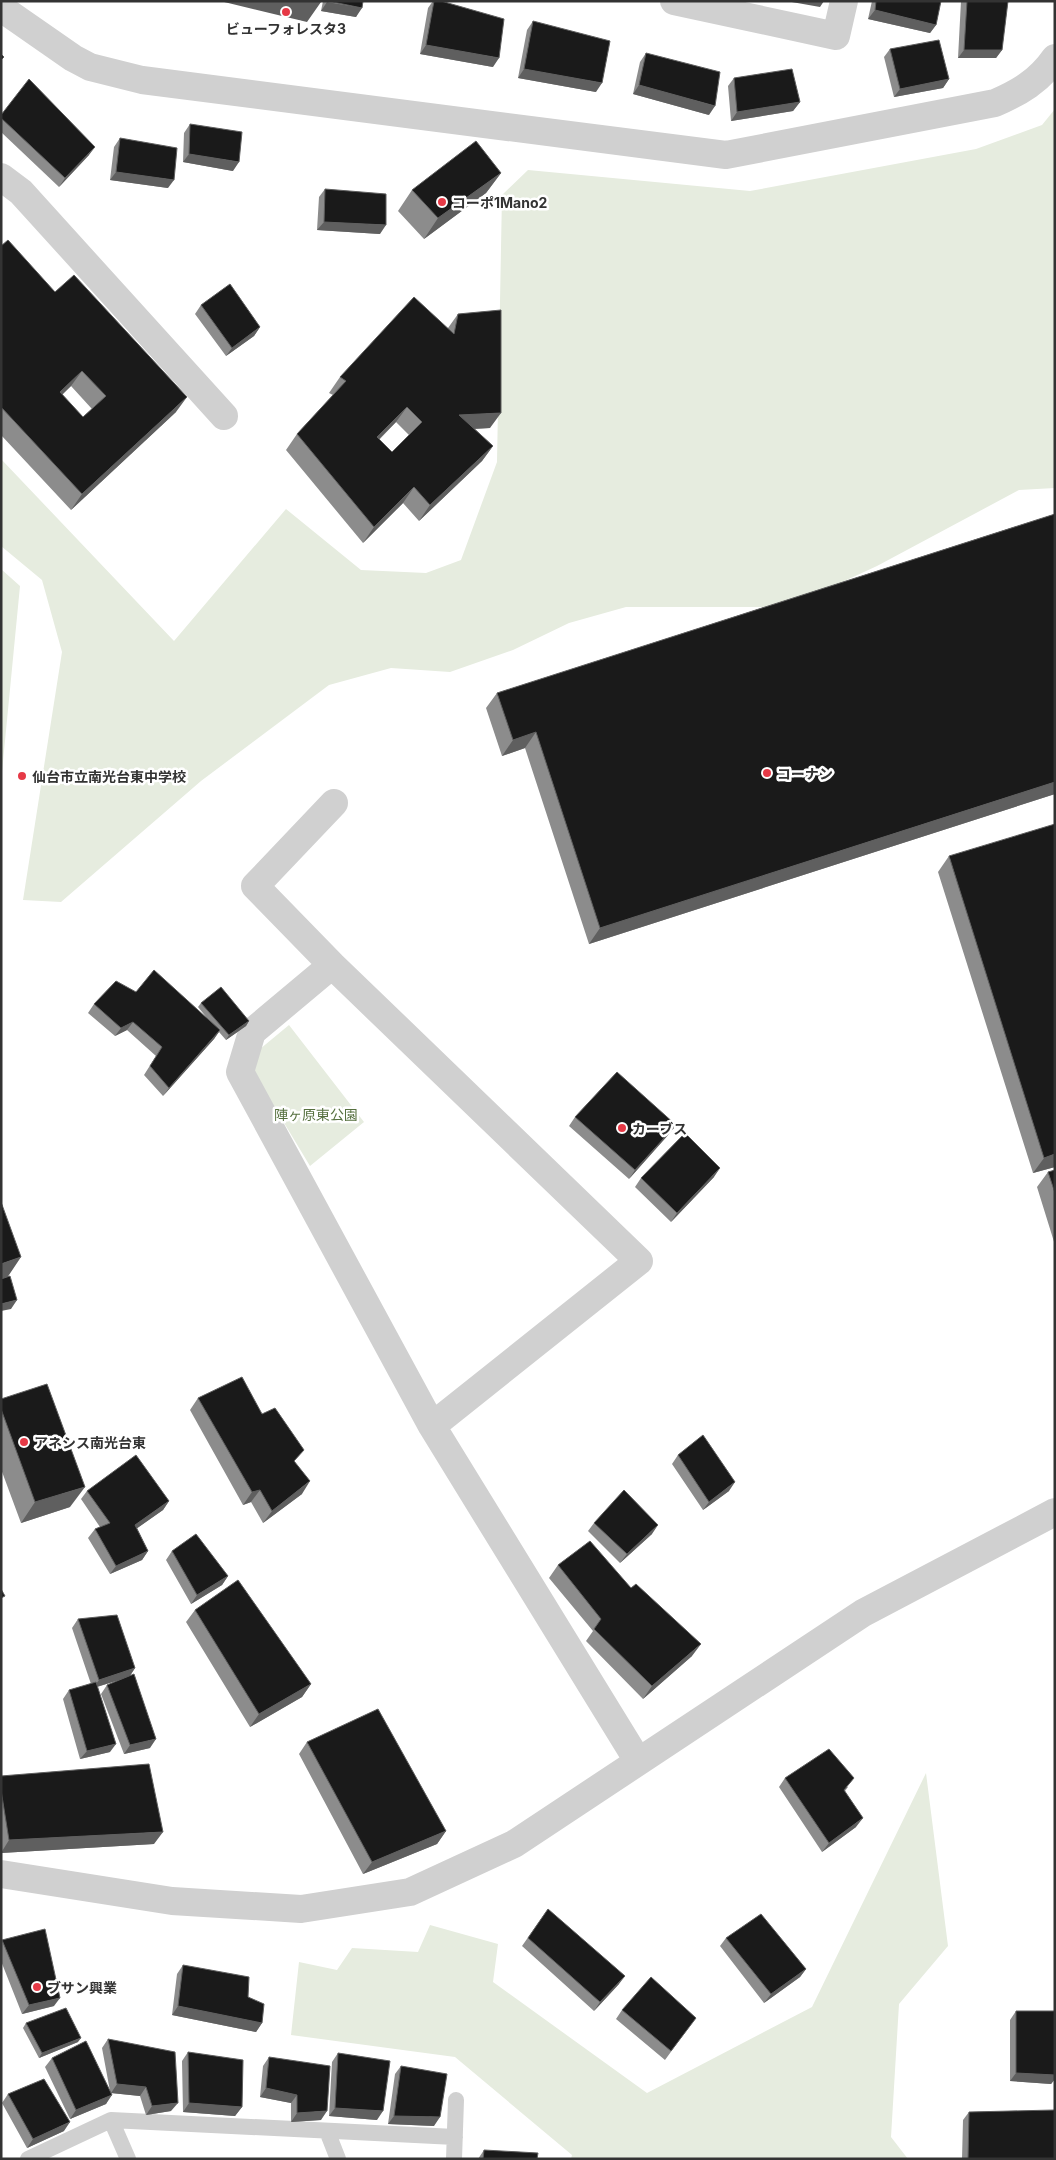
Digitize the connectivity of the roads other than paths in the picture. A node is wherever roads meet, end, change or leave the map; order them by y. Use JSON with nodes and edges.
{"nodes":[{"id":1,"x":674,"y":1,"type":"edge"},
{"id":2,"x":844,"y":1,"type":"edge"},
{"id":3,"x":1,"y":8,"type":"edge"},
{"id":4,"x":1055,"y":58,"type":"edge"},
{"id":5,"x":1,"y":177,"type":"edge"},
{"id":6,"x":224,"y":416,"type":"dead end"},
{"id":7,"x":334,"y":803,"type":"dead end"},
{"id":8,"x":332,"y":965,"type":"junction"},
{"id":9,"x":432,"y":1426,"type":"junction"},
{"id":10,"x":1055,"y":1512,"type":"edge"},
{"id":11,"x":638,"y":1761,"type":"junction"},
{"id":12,"x":1,"y":1874,"type":"edge"},
{"id":13,"x":456,"y":2100,"type":"dead end"},
{"id":14,"x":111,"y":2120,"type":"junction"},
{"id":15,"x":327,"y":2131,"type":"junction"},
{"id":16,"x":455,"y":2137,"type":"junction"},
{"id":17,"x":28,"y":2159,"type":"edge"},
{"id":18,"x":128,"y":2159,"type":"edge"},
{"id":19,"x":338,"y":2159,"type":"edge"},
{"id":20,"x":454,"y":2159,"type":"edge"}],
"edges":[{"from":1,"to":2,"type":"street"},
{"from":3,"to":4,"type":"street"},
{"from":5,"to":6,"type":"street"},
{"from":7,"to":8,"type":"street"},
{"from":8,"to":9,"type":"street"},
{"from":8,"to":9,"type":"street"},
{"from":9,"to":11,"type":"street"},
{"from":10,"to":11,"type":"street"},
{"from":11,"to":12,"type":"street"},
{"from":13,"to":16,"type":"lane"},
{"from":14,"to":15,"type":"lane"},
{"from":14,"to":17,"type":"lane"},
{"from":14,"to":18,"type":"lane"},
{"from":15,"to":16,"type":"lane"},
{"from":15,"to":19,"type":"lane"},
{"from":16,"to":20,"type":"lane"}]}
